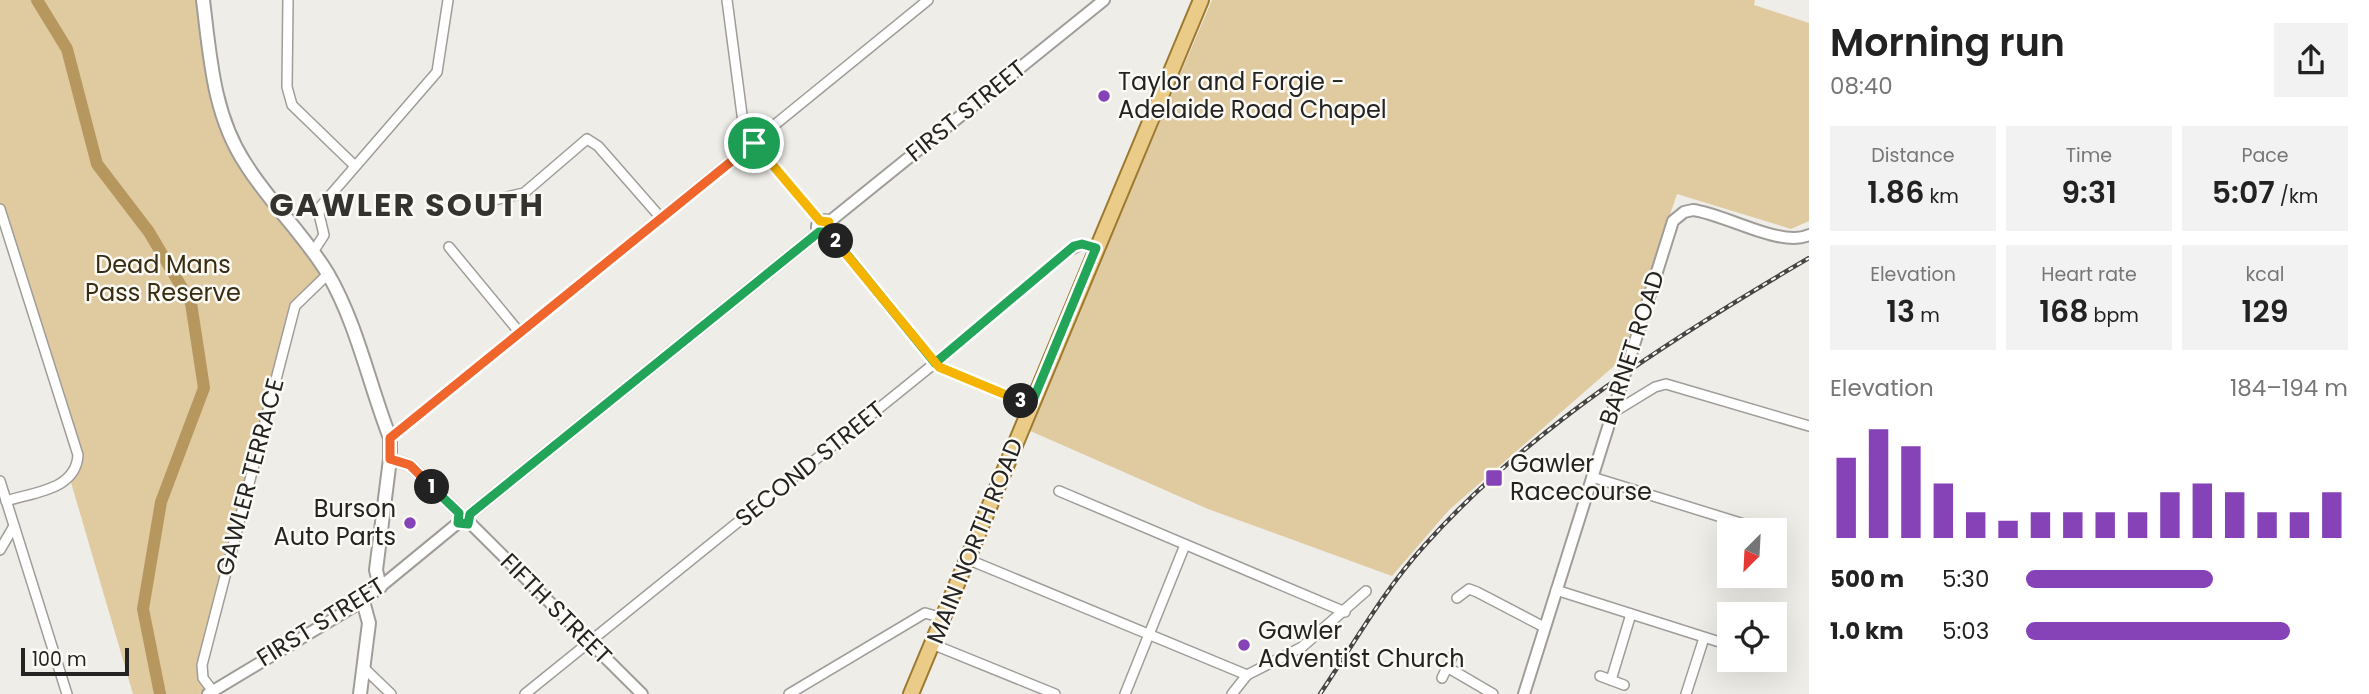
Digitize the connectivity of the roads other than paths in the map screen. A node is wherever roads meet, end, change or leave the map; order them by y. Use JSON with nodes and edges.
{"nodes":[{"id":1,"x":203,"y":0,"type":"edge"},
{"id":2,"x":288,"y":0,"type":"edge"},
{"id":3,"x":447,"y":0,"type":"edge"},
{"id":4,"x":727,"y":0,"type":"edge"},
{"id":5,"x":928,"y":0,"type":"edge"},
{"id":6,"x":1104,"y":0,"type":"edge"},
{"id":7,"x":1201,"y":0,"type":"edge"},
{"id":8,"x":754,"y":143,"type":"junction"},
{"id":9,"x":355,"y":166,"type":"junction"},
{"id":10,"x":494,"y":200,"type":"dead end"},
{"id":11,"x":0,"y":209,"type":"edge"},
{"id":12,"x":661,"y":218,"type":"junction"},
{"id":13,"x":824,"y":227,"type":"junction"},
{"id":14,"x":1809,"y":235,"type":"edge"},
{"id":15,"x":449,"y":247,"type":"dead end"},
{"id":16,"x":1096,"y":248,"type":"junction"},
{"id":17,"x":313,"y":252,"type":"junction"},
{"id":18,"x":328,"y":274,"type":"junction"},
{"id":19,"x":520,"y":333,"type":"junction"},
{"id":20,"x":935,"y":363,"type":"junction"},
{"id":21,"x":1031,"y":405,"type":"junction"},
{"id":22,"x":1613,"y":408,"type":"junction"},
{"id":23,"x":1809,"y":426,"type":"edge"},
{"id":24,"x":390,"y":438,"type":"junction"},
{"id":25,"x":390,"y":459,"type":"junction"},
{"id":26,"x":1592,"y":477,"type":"junction"},
{"id":27,"x":1,"y":487,"type":"edge"},
{"id":28,"x":1059,"y":492,"type":"dead end"},
{"id":29,"x":6,"y":501,"type":"junction"},
{"id":30,"x":464,"y":518,"type":"junction"},
{"id":31,"x":1724,"y":518,"type":"edge"},
{"id":32,"x":14,"y":526,"type":"junction"},
{"id":33,"x":1185,"y":545,"type":"junction"},
{"id":34,"x":0,"y":550,"type":"edge"},
{"id":35,"x":967,"y":559,"type":"junction"},
{"id":36,"x":380,"y":587,"type":"junction"},
{"id":37,"x":1556,"y":590,"type":"junction"},
{"id":38,"x":1366,"y":591,"type":"dead end"},
{"id":39,"x":1457,"y":597,"type":"dead end"},
{"id":40,"x":363,"y":601,"type":"junction"},
{"id":41,"x":1345,"y":612,"type":"junction"},
{"id":42,"x":1632,"y":614,"type":"junction"},
{"id":43,"x":943,"y":618,"type":"junction"},
{"id":44,"x":1544,"y":627,"type":"junction"},
{"id":45,"x":1149,"y":635,"type":"junction"},
{"id":46,"x":1704,"y":638,"type":"junction"},
{"id":47,"x":590,"y":642,"type":"junction"},
{"id":48,"x":1717,"y":642,"type":"edge"},
{"id":49,"x":932,"y":643,"type":"junction"},
{"id":50,"x":1452,"y":657,"type":"dead end"},
{"id":51,"x":363,"y":667,"type":"junction"},
{"id":52,"x":1447,"y":667,"type":"junction"},
{"id":53,"x":1247,"y":675,"type":"junction"},
{"id":54,"x":1600,"y":676,"type":"dead end"},
{"id":55,"x":1442,"y":678,"type":"dead end"},
{"id":56,"x":1611,"y":680,"type":"junction"},
{"id":57,"x":1624,"y":685,"type":"dead end"},
{"id":58,"x":210,"y":692,"type":"edge"},
{"id":59,"x":67,"y":694,"type":"edge"},
{"id":60,"x":360,"y":694,"type":"edge"},
{"id":61,"x":391,"y":694,"type":"edge"},
{"id":62,"x":525,"y":694,"type":"edge"},
{"id":63,"x":642,"y":694,"type":"edge"},
{"id":64,"x":789,"y":694,"type":"edge"},
{"id":65,"x":911,"y":694,"type":"edge"},
{"id":66,"x":1055,"y":694,"type":"edge"},
{"id":67,"x":1125,"y":694,"type":"edge"},
{"id":68,"x":1232,"y":694,"type":"edge"},
{"id":69,"x":1493,"y":694,"type":"edge"},
{"id":70,"x":1524,"y":694,"type":"edge"},
{"id":71,"x":1686,"y":694,"type":"edge"}],
"edges":[{"from":1,"to":17,"type":"main road"},
{"from":2,"to":9,"type":"street"},
{"from":3,"to":9,"type":"street"},
{"from":4,"to":8,"type":"street"},
{"from":5,"to":8,"type":"street"},
{"from":6,"to":13,"type":"street","name":"FIRST STREET"},
{"from":7,"to":16,"type":"main road","name":"MAIN NORTH ROAD"},
{"from":8,"to":12,"type":"street"},
{"from":8,"to":13,"type":"street"},
{"from":9,"to":17,"type":"street"},
{"from":10,"to":12,"type":"street"},
{"from":11,"to":29,"type":"street"},
{"from":12,"to":19,"type":"street"},
{"from":13,"to":20,"type":"street"},
{"from":13,"to":30,"type":"street","name":"FIRST STREET"},
{"from":14,"to":22,"type":"street","name":"BARNET ROAD"},
{"from":15,"to":19,"type":"street"},
{"from":16,"to":20,"type":"street","name":"SECOND STREET"},
{"from":16,"to":21,"type":"main road","name":"MAIN NORTH ROAD"},
{"from":17,"to":18,"type":"main road"},
{"from":18,"to":24,"type":"main road"},
{"from":18,"to":58,"type":"street","name":"GAWLER TERRACE"},
{"from":19,"to":24,"type":"street"},
{"from":20,"to":21,"type":"street"},
{"from":20,"to":47,"type":"street","name":"SECOND STREET"},
{"from":21,"to":35,"type":"main road","name":"MAIN NORTH ROAD"},
{"from":22,"to":23,"type":"street"},
{"from":22,"to":26,"type":"street","name":"BARNET ROAD"},
{"from":24,"to":25,"type":"main road"},
{"from":25,"to":30,"type":"street","name":"FIFTH STREET"},
{"from":25,"to":36,"type":"main road"},
{"from":26,"to":31,"type":"street"},
{"from":26,"to":37,"type":"street","name":"BARNET ROAD"},
{"from":27,"to":29,"type":"street"},
{"from":28,"to":33,"type":"street"},
{"from":29,"to":32,"type":"street"},
{"from":30,"to":36,"type":"street","name":"FIRST STREET"},
{"from":30,"to":47,"type":"street","name":"FIFTH STREET"},
{"from":32,"to":34,"type":"street"},
{"from":32,"to":59,"type":"street"},
{"from":33,"to":41,"type":"street"},
{"from":33,"to":45,"type":"street"},
{"from":35,"to":43,"type":"main road","name":"MAIN NORTH ROAD"},
{"from":35,"to":45,"type":"street"},
{"from":36,"to":40,"type":"street","name":"FIRST STREET"},
{"from":37,"to":42,"type":"street"},
{"from":37,"to":44,"type":"street","name":"BARNET ROAD"},
{"from":38,"to":41,"type":"street"},
{"from":39,"to":44,"type":"street"},
{"from":40,"to":51,"type":"main road"},
{"from":40,"to":58,"type":"street","name":"FIRST STREET"},
{"from":41,"to":53,"type":"street"},
{"from":42,"to":46,"type":"street"},
{"from":42,"to":56,"type":"street"},
{"from":43,"to":49,"type":"main road","name":"MAIN NORTH ROAD"},
{"from":43,"to":64,"type":"street"},
{"from":44,"to":70,"type":"street","name":"BARNET ROAD"},
{"from":45,"to":53,"type":"street"},
{"from":45,"to":67,"type":"street"},
{"from":46,"to":48,"type":"street"},
{"from":46,"to":71,"type":"street"},
{"from":47,"to":62,"type":"street","name":"SECOND STREET"},
{"from":47,"to":63,"type":"street","name":"FIFTH STREET"},
{"from":49,"to":65,"type":"main road","name":"MAIN NORTH ROAD"},
{"from":49,"to":66,"type":"street"},
{"from":50,"to":52,"type":"street"},
{"from":51,"to":60,"type":"main road"},
{"from":51,"to":61,"type":"street"},
{"from":52,"to":55,"type":"street"},
{"from":52,"to":69,"type":"street"},
{"from":53,"to":68,"type":"street"},
{"from":54,"to":56,"type":"street"},
{"from":56,"to":57,"type":"street"}]}
